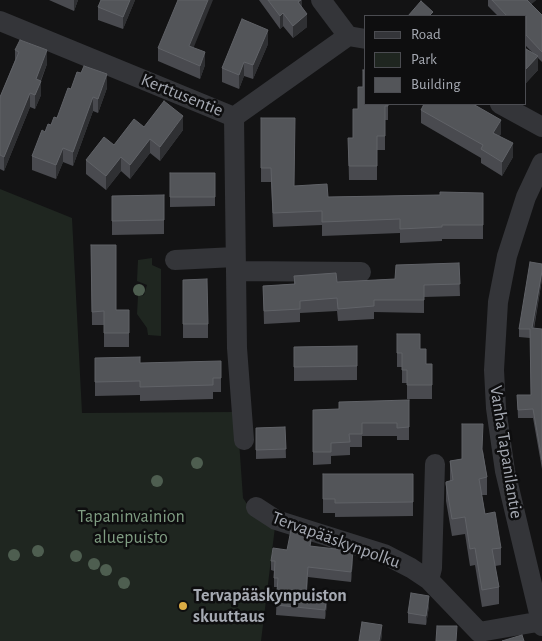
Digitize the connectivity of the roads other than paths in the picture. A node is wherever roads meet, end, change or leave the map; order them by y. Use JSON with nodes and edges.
{"nodes":[{"id":1,"x":321,"y":0,"type":"edge"},
{"id":2,"x":0,"y":21,"type":"edge"},
{"id":3,"x":357,"y":37,"type":"edge"},
{"id":4,"x":502,"y":105,"type":"edge"},
{"id":5,"x":234,"y":117,"type":"junction"},
{"id":6,"x":542,"y":127,"type":"edge"},
{"id":7,"x":542,"y":163,"type":"edge"},
{"id":8,"x":175,"y":260,"type":"dead end"},
{"id":9,"x":235,"y":264,"type":"junction"},
{"id":10,"x":361,"y":272,"type":"dead end"},
{"id":11,"x":244,"y":440,"type":"dead end"},
{"id":12,"x":435,"y":464,"type":"dead end"},
{"id":13,"x":256,"y":507,"type":"dead end"},
{"id":14,"x":429,"y":580,"type":"junction"},
{"id":15,"x":542,"y":623,"type":"edge"},
{"id":16,"x":477,"y":636,"type":"edge"}],
"edges":[{"from":1,"to":3,"type":"street"},
{"from":2,"to":5,"type":"street","name":"Kerttusentie"},
{"from":3,"to":5,"type":"street","name":"Kerttusentie"},
{"from":4,"to":6,"type":"street"},
{"from":5,"to":9,"type":"street"},
{"from":7,"to":15,"type":"street","name":"Vanha Tapanilantie"},
{"from":8,"to":9,"type":"street"},
{"from":9,"to":10,"type":"street"},
{"from":9,"to":11,"type":"street"},
{"from":12,"to":14,"type":"street"},
{"from":13,"to":14,"type":"street","name":"Tervapääskynpolku"},
{"from":14,"to":16,"type":"street","name":"Tervapääskynpolku"},
{"from":15,"to":16,"type":"street","name":"Tervapääskynpolku"}]}
